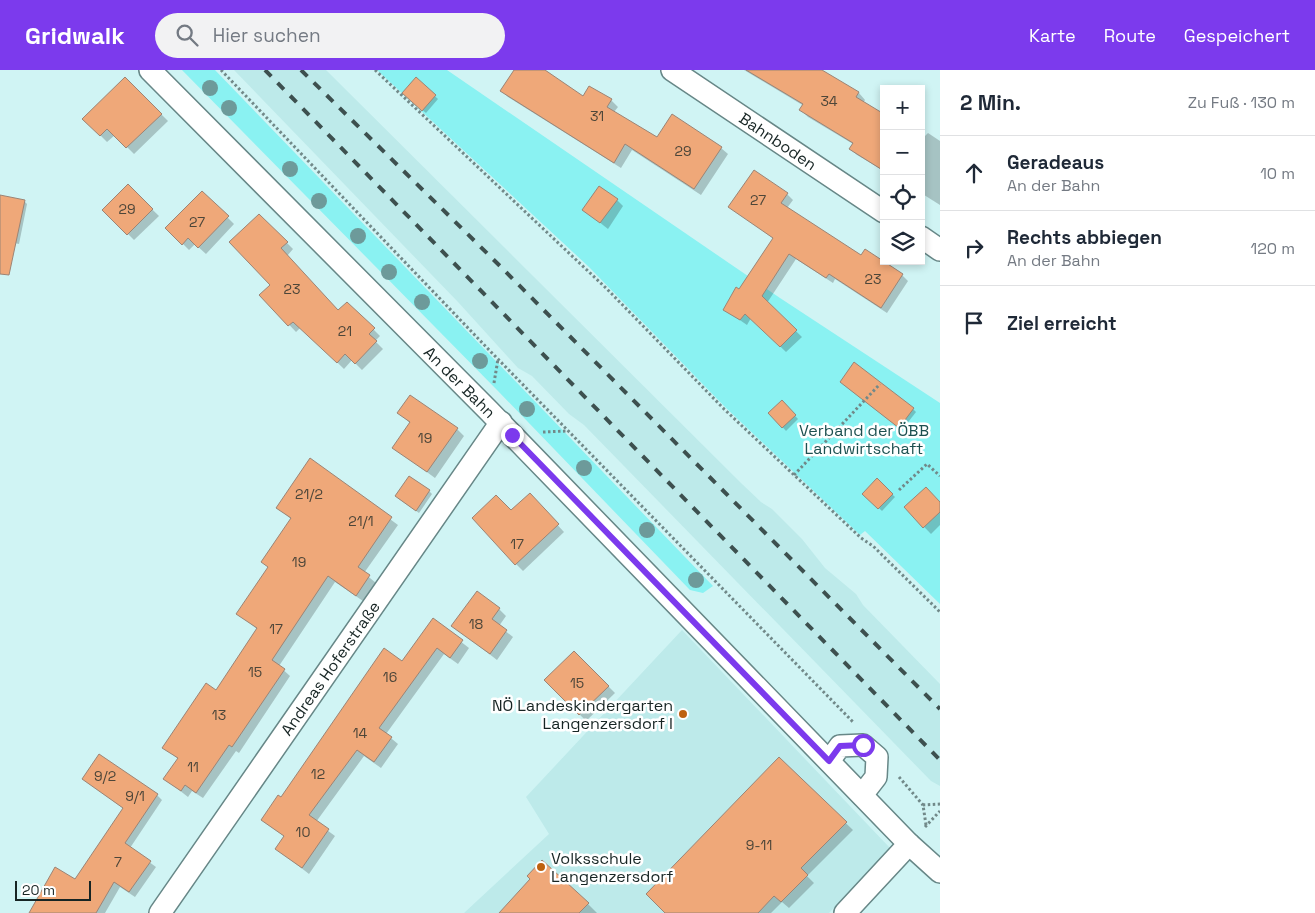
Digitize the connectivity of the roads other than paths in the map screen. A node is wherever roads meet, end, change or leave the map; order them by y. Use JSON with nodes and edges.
{"nodes":[{"id":1,"x":150,"y":70,"type":"edge"},
{"id":2,"x":672,"y":70,"type":"edge"},
{"id":3,"x":880,"y":209,"type":"edge"},
{"id":4,"x":925,"y":240,"type":"edge"},
{"id":5,"x":940,"y":250,"type":"edge"},
{"id":6,"x":501,"y":422,"type":"junction"},
{"id":7,"x":829,"y":761,"type":"junction"},
{"id":8,"x":862,"y":795,"type":"junction"},
{"id":9,"x":909,"y":844,"type":"junction"},
{"id":10,"x":940,"y":872,"type":"edge"},
{"id":11,"x":160,"y":913,"type":"edge"},
{"id":12,"x":845,"y":913,"type":"edge"}],
"edges":[{"from":1,"to":6,"type":"street","name":"An der Bahn"},
{"from":2,"to":3,"type":"street","name":"Bahnboden"},
{"from":4,"to":5,"type":"street"},
{"from":6,"to":7,"type":"street","name":"An der Bahn"},
{"from":6,"to":11,"type":"street","name":"Andreas Hoferstraße"},
{"from":7,"to":8,"type":"street","name":"An der Bahn"},
{"from":7,"to":8,"type":"street"},
{"from":8,"to":9,"type":"street","name":"An der Bahn"},
{"from":9,"to":10,"type":"street","name":"An der Bahn"},
{"from":9,"to":12,"type":"street"}]}
